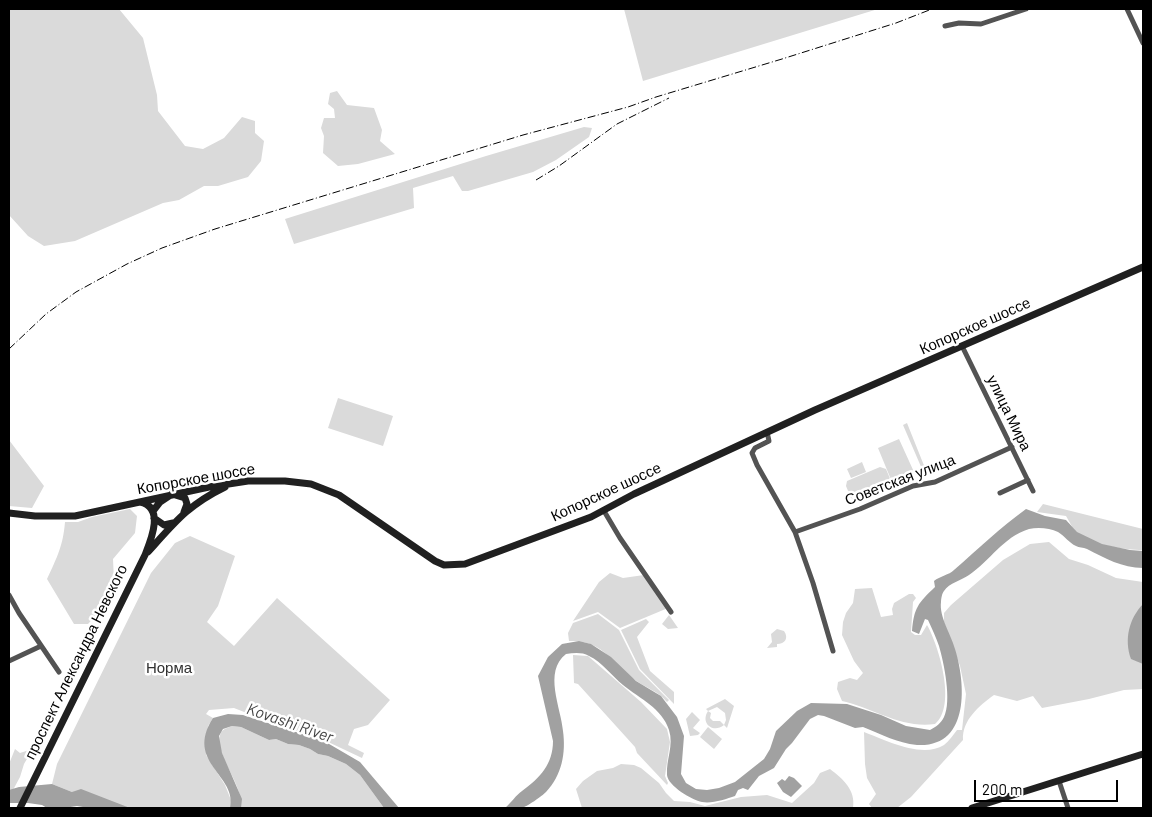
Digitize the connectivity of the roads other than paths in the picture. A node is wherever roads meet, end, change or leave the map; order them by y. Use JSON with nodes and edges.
{"nodes":[{"id":1,"x":1026,"y":9,"type":"edge"},
{"id":2,"x":1127,"y":9,"type":"edge"},
{"id":3,"x":945,"y":26,"type":"dead end"},
{"id":4,"x":1143,"y":43,"type":"edge"},
{"id":5,"x":1143,"y":267,"type":"edge"},
{"id":6,"x":1143,"y":273,"type":"edge"},
{"id":7,"x":1126,"y":274,"type":"junction"},
{"id":8,"x":962,"y":346,"type":"junction"},
{"id":9,"x":767,"y":432,"type":"junction"},
{"id":10,"x":1012,"y":447,"type":"junction"},
{"id":11,"x":1028,"y":480,"type":"junction"},
{"id":12,"x":232,"y":483,"type":"junction"},
{"id":13,"x":1033,"y":491,"type":"dead end"},
{"id":14,"x":1000,"y":493,"type":"dead end"},
{"id":15,"x":172,"y":494,"type":"junction"},
{"id":16,"x":140,"y":502,"type":"junction"},
{"id":17,"x":604,"y":511,"type":"junction"},
{"id":18,"x":9,"y":514,"type":"edge"},
{"id":19,"x":182,"y":514,"type":"junction"},
{"id":20,"x":154,"y":515,"type":"junction"},
{"id":21,"x":173,"y":523,"type":"junction"},
{"id":22,"x":795,"y":532,"type":"junction"},
{"id":23,"x":145,"y":555,"type":"junction"},
{"id":24,"x":9,"y":595,"type":"edge"},
{"id":25,"x":671,"y":612,"type":"dead end"},
{"id":26,"x":41,"y":646,"type":"junction"},
{"id":27,"x":833,"y":651,"type":"dead end"},
{"id":28,"x":9,"y":661,"type":"edge"},
{"id":29,"x":58,"y":672,"type":"dead end"},
{"id":30,"x":1143,"y":754,"type":"edge"},
{"id":31,"x":1059,"y":781,"type":"junction"},
{"id":32,"x":20,"y":808,"type":"edge"},
{"id":33,"x":972,"y":808,"type":"edge"},
{"id":34,"x":1068,"y":808,"type":"edge"}],
"edges":[{"from":1,"to":3,"type":"street"},
{"from":2,"to":4,"type":"street"},
{"from":5,"to":7,"type":"main road","name":"Копорское шоссе"},
{"from":6,"to":7,"type":"main road"},
{"from":7,"to":8,"type":"main road","name":"Копорское шоссе"},
{"from":8,"to":9,"type":"main road","name":"Копорское шоссе"},
{"from":8,"to":10,"type":"street","name":"улица Мира"},
{"from":9,"to":17,"type":"main road","name":"Копорское шоссе"},
{"from":9,"to":22,"type":"street"},
{"from":10,"to":11,"type":"street","name":"улица Мира"},
{"from":10,"to":22,"type":"street","name":"Советская улица"},
{"from":11,"to":13,"type":"street","name":"улица Мира"},
{"from":11,"to":14,"type":"street"},
{"from":12,"to":15,"type":"main road","name":"Копорское шоссе"},
{"from":12,"to":17,"type":"main road","name":"Копорское шоссе"},
{"from":12,"to":19,"type":"main road"},
{"from":15,"to":16,"type":"main road","name":"Копорское шоссе"},
{"from":15,"to":19,"type":"main road"},
{"from":15,"to":20,"type":"main road"},
{"from":16,"to":18,"type":"main road","name":"Копорское шоссе"},
{"from":16,"to":20,"type":"main road"},
{"from":17,"to":25,"type":"street"},
{"from":19,"to":21,"type":"main road"},
{"from":20,"to":21,"type":"main road"},
{"from":20,"to":23,"type":"main road"},
{"from":21,"to":23,"type":"main road"},
{"from":22,"to":27,"type":"street"},
{"from":23,"to":32,"type":"main road","name":"проспект Александра Невского"},
{"from":24,"to":26,"type":"street"},
{"from":26,"to":28,"type":"street"},
{"from":26,"to":29,"type":"street"},
{"from":30,"to":31,"type":"main road"},
{"from":31,"to":33,"type":"main road"},
{"from":31,"to":34,"type":"street"}]}
